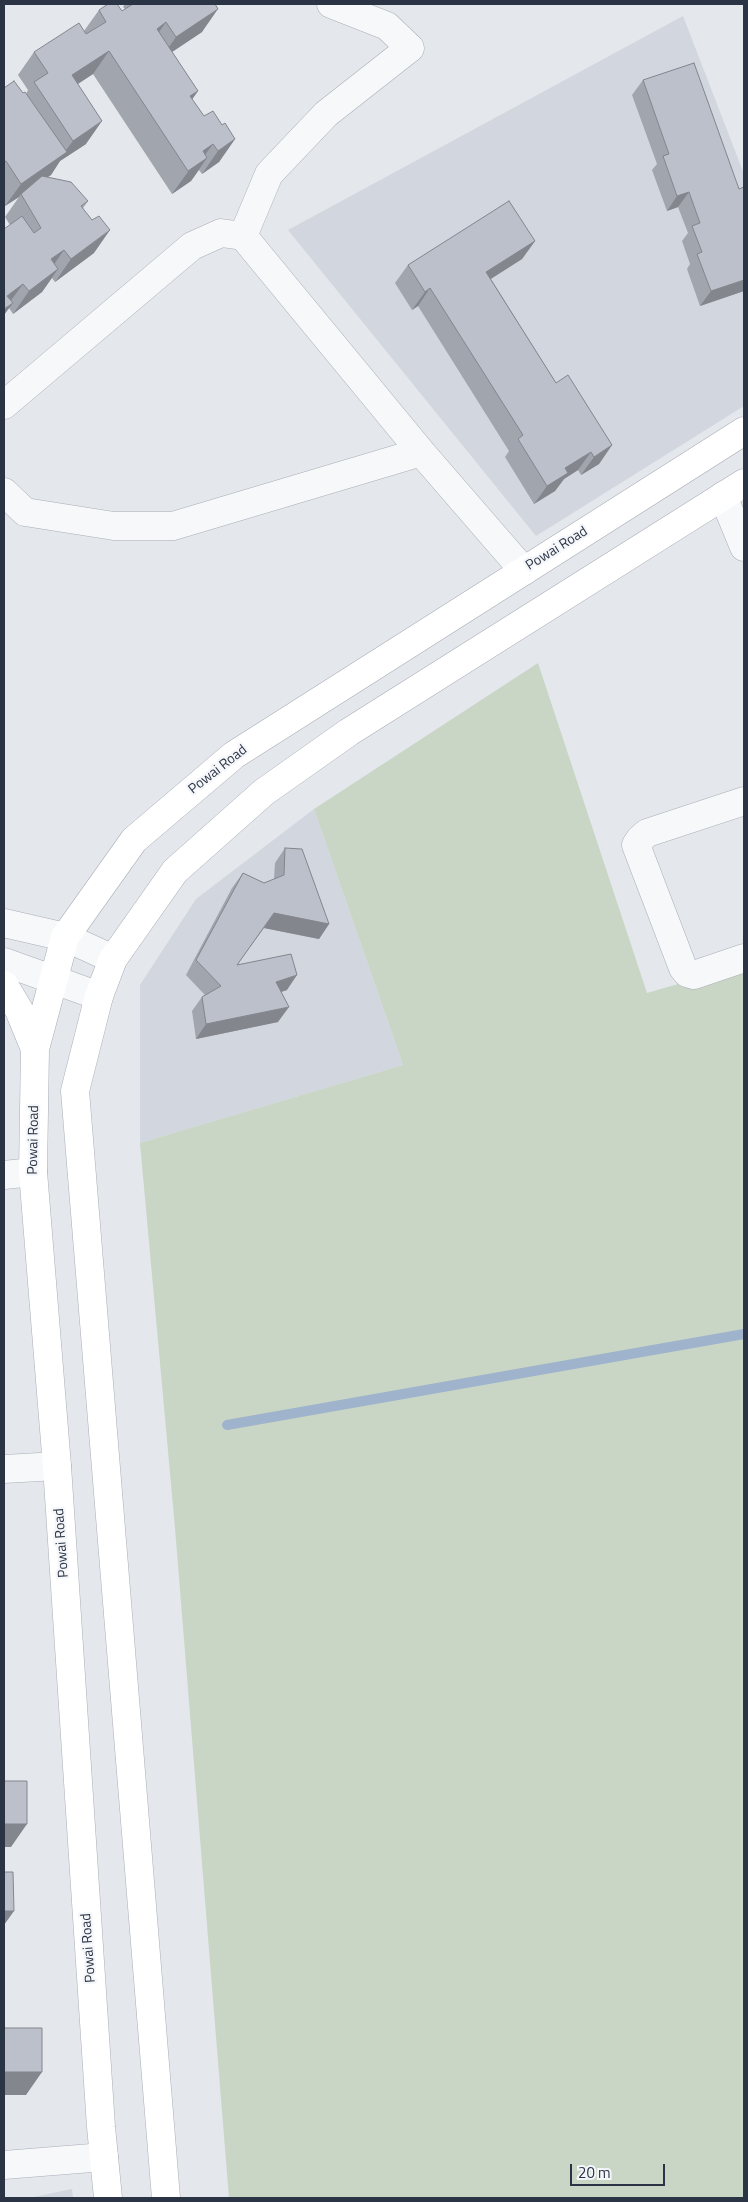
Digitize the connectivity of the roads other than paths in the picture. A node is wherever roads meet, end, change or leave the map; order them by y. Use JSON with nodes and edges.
{"nodes":[{"id":1,"x":331,"y":4,"type":"edge"},
{"id":2,"x":243,"y":236,"type":"junction"},
{"id":3,"x":4,"y":405,"type":"edge"},
{"id":4,"x":744,"y":431,"type":"edge"},
{"id":5,"x":421,"y":452,"type":"junction"},
{"id":6,"x":734,"y":490,"type":"edge"},
{"id":7,"x":4,"y":492,"type":"edge"},
{"id":8,"x":744,"y":547,"type":"edge"},
{"id":9,"x":524,"y":571,"type":"junction"},
{"id":10,"x":744,"y":802,"type":"edge"},
{"id":11,"x":4,"y":922,"type":"edge"},
{"id":12,"x":65,"y":937,"type":"junction"},
{"id":13,"x":744,"y":958,"type":"edge"},
{"id":14,"x":113,"y":959,"type":"junction"},
{"id":15,"x":4,"y":962,"type":"edge"},
{"id":16,"x":53,"y":979,"type":"junction"},
{"id":17,"x":4,"y":986,"type":"edge"},
{"id":18,"x":99,"y":996,"type":"junction"},
{"id":19,"x":36,"y":1050,"type":"junction"},
{"id":20,"x":33,"y":1172,"type":"junction"},
{"id":21,"x":4,"y":1175,"type":"edge"},
{"id":22,"x":57,"y":1466,"type":"junction"},
{"id":23,"x":4,"y":1469,"type":"edge"},
{"id":24,"x":104,"y":2157,"type":"junction"},
{"id":25,"x":4,"y":2165,"type":"edge"},
{"id":26,"x":108,"y":2198,"type":"edge"},
{"id":27,"x":166,"y":2198,"type":"edge"}],
"edges":[{"from":1,"to":2,"type":"street"},
{"from":2,"to":3,"type":"street"},
{"from":2,"to":5,"type":"street"},
{"from":4,"to":9,"type":"main road","name":"Powai Road"},
{"from":5,"to":7,"type":"street"},
{"from":5,"to":9,"type":"street"},
{"from":6,"to":8,"type":"street"},
{"from":6,"to":14,"type":"main road"},
{"from":9,"to":12,"type":"main road","name":"Powai Road"},
{"from":10,"to":13,"type":"street"},
{"from":11,"to":12,"type":"street"},
{"from":12,"to":14,"type":"street"},
{"from":12,"to":16,"type":"main road","name":"Powai Road"},
{"from":14,"to":18,"type":"main road"},
{"from":15,"to":16,"type":"street"},
{"from":16,"to":18,"type":"street"},
{"from":16,"to":19,"type":"main road","name":"Powai Road"},
{"from":17,"to":19,"type":"main road"},
{"from":18,"to":27,"type":"main road"},
{"from":19,"to":20,"type":"main road","name":"Powai Road"},
{"from":20,"to":21,"type":"street"},
{"from":20,"to":22,"type":"main road","name":"Powai Road"},
{"from":22,"to":23,"type":"street"},
{"from":22,"to":24,"type":"main road","name":"Powai Road"},
{"from":24,"to":25,"type":"street"},
{"from":24,"to":26,"type":"main road","name":"Powai Road"}]}
